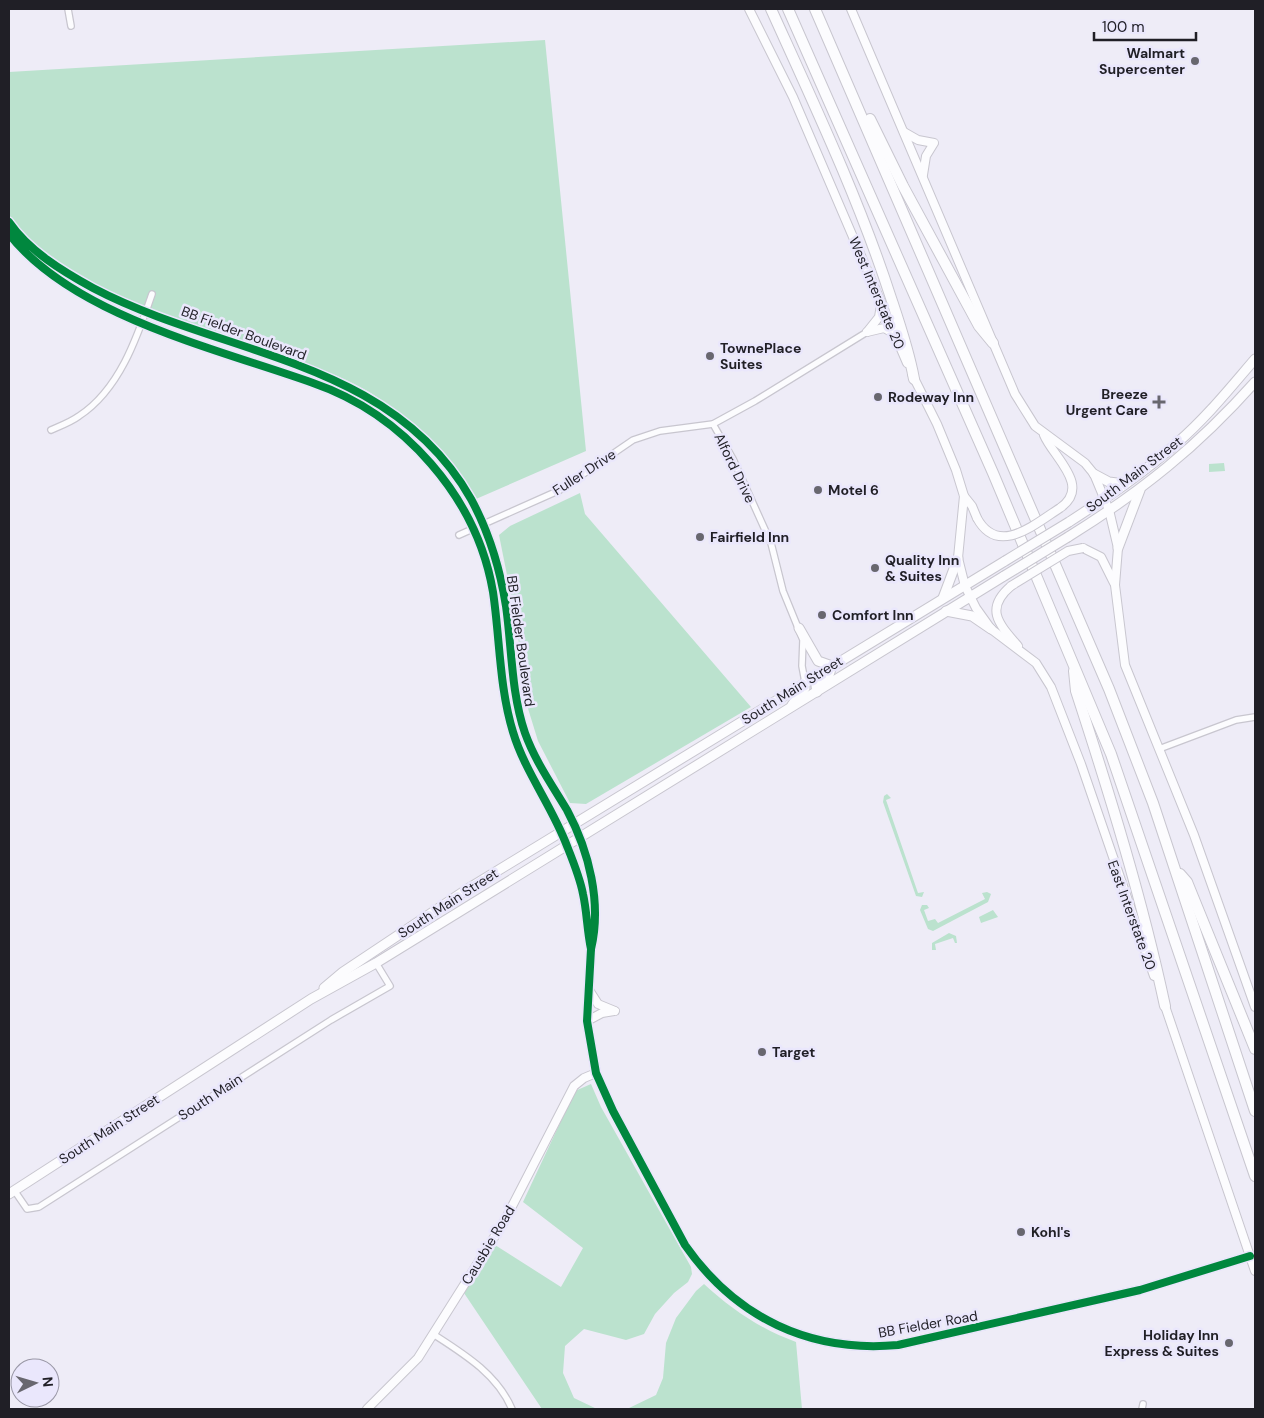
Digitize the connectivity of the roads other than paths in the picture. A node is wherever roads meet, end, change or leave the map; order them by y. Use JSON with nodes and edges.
{"nodes":[{"id":1,"x":68,"y":9,"type":"edge"},
{"id":2,"x":748,"y":9,"type":"edge"},
{"id":3,"x":771,"y":9,"type":"edge"},
{"id":4,"x":788,"y":9,"type":"edge"},
{"id":5,"x":815,"y":9,"type":"edge"},
{"id":6,"x":851,"y":9,"type":"edge"},
{"id":7,"x":71,"y":26,"type":"dead end"},
{"id":8,"x":848,"y":86,"type":"junction"},
{"id":9,"x":903,"y":132,"type":"junction"},
{"id":10,"x":923,"y":177,"type":"junction"},
{"id":11,"x":9,"y":222,"type":"edge"},
{"id":12,"x":9,"y":234,"type":"edge"},
{"id":13,"x":152,"y":294,"type":"dead end"},
{"id":14,"x":881,"y":303,"type":"junction"},
{"id":15,"x":146,"y":312,"type":"junction"},
{"id":16,"x":141,"y":323,"type":"junction"},
{"id":17,"x":867,"y":332,"type":"junction"},
{"id":18,"x":894,"y":334,"type":"junction"},
{"id":19,"x":993,"y":343,"type":"junction"},
{"id":20,"x":1255,"y":359,"type":"edge"},
{"id":21,"x":914,"y":378,"type":"junction"},
{"id":22,"x":1255,"y":382,"type":"edge"},
{"id":23,"x":714,"y":424,"type":"junction"},
{"id":24,"x":51,"y":430,"type":"dead end"},
{"id":25,"x":1044,"y":434,"type":"junction"},
{"id":26,"x":1094,"y":474,"type":"junction"},
{"id":27,"x":1125,"y":484,"type":"junction"},
{"id":28,"x":1140,"y":490,"type":"junction"},
{"id":29,"x":964,"y":496,"type":"junction"},
{"id":30,"x":1104,"y":499,"type":"junction"},
{"id":31,"x":1109,"y":510,"type":"junction"},
{"id":32,"x":484,"y":525,"type":"junction"},
{"id":33,"x":474,"y":529,"type":"junction"},
{"id":34,"x":459,"y":536,"type":"dead end"},
{"id":35,"x":1118,"y":548,"type":"junction"},
{"id":36,"x":958,"y":558,"type":"junction"},
{"id":37,"x":1114,"y":585,"type":"junction"},
{"id":38,"x":965,"y":586,"type":"junction"},
{"id":39,"x":970,"y":597,"type":"junction"},
{"id":40,"x":942,"y":598,"type":"junction"},
{"id":41,"x":946,"y":611,"type":"junction"},
{"id":42,"x":799,"y":628,"type":"junction"},
{"id":43,"x":991,"y":628,"type":"junction"},
{"id":44,"x":1020,"y":648,"type":"junction"},
{"id":45,"x":1073,"y":660,"type":"junction"},
{"id":46,"x":832,"y":666,"type":"junction"},
{"id":47,"x":805,"y":682,"type":"junction"},
{"id":48,"x":817,"y":692,"type":"junction"},
{"id":49,"x":789,"y":709,"type":"junction"},
{"id":50,"x":1255,"y":717,"type":"edge"},
{"id":51,"x":1159,"y":749,"type":"junction"},
{"id":52,"x":573,"y":824,"type":"junction"},
{"id":53,"x":561,"y":832,"type":"junction"},
{"id":54,"x":578,"y":837,"type":"junction"},
{"id":55,"x":567,"y":844,"type":"junction"},
{"id":56,"x":1175,"y":866,"type":"junction"},
{"id":57,"x":590,"y":949,"type":"junction"},
{"id":58,"x":376,"y":964,"type":"junction"},
{"id":59,"x":588,"y":982,"type":"junction"},
{"id":60,"x":311,"y":999,"type":"junction"},
{"id":61,"x":1165,"y":1006,"type":"junction"},
{"id":62,"x":1255,"y":1007,"type":"edge"},
{"id":63,"x":587,"y":1021,"type":"junction"},
{"id":64,"x":1255,"y":1049,"type":"edge"},
{"id":65,"x":596,"y":1073,"type":"junction"},
{"id":66,"x":1255,"y":1111,"type":"edge"},
{"id":67,"x":1255,"y":1176,"type":"edge"},
{"id":68,"x":11,"y":1192,"type":"edge"},
{"id":69,"x":1250,"y":1256,"type":"junction"},
{"id":70,"x":1255,"y":1271,"type":"edge"},
{"id":71,"x":433,"y":1334,"type":"junction"},
{"id":72,"x":372,"y":1407,"type":"edge"},
{"id":73,"x":512,"y":1409,"type":"edge"}],
"edges":[{"from":1,"to":7,"type":"street"},
{"from":2,"to":14,"type":"street","name":"West Interstate 20"},
{"from":3,"to":21,"type":"highway"},
{"from":4,"to":45,"type":"highway"},
{"from":5,"to":8,"type":"highway"},
{"from":6,"to":9,"type":"street"},
{"from":8,"to":19,"type":"highway"},
{"from":8,"to":56,"type":"highway"},
{"from":9,"to":10,"type":"street"},
{"from":9,"to":10,"type":"street"},
{"from":10,"to":19,"type":"street"},
{"from":11,"to":15,"type":"street","name":"BB Fielder Boulevard"},
{"from":12,"to":16,"type":"street","name":"BB Fielder Boulevard"},
{"from":13,"to":15,"type":"street"},
{"from":14,"to":17,"type":"street"},
{"from":14,"to":18,"type":"street","name":"West Interstate 20"},
{"from":15,"to":16,"type":"street"},
{"from":15,"to":32,"type":"street","name":"BB Fielder Boulevard"},
{"from":16,"to":24,"type":"street"},
{"from":16,"to":33,"type":"street","name":"BB Fielder Boulevard"},
{"from":17,"to":18,"type":"street"},
{"from":17,"to":23,"type":"street","name":"Alford Drive"},
{"from":18,"to":21,"type":"street","name":"West Interstate 20"},
{"from":19,"to":25,"type":"street"},
{"from":20,"to":27,"type":"main road","name":"South Main Street"},
{"from":21,"to":29,"type":"street","name":"West Interstate 20"},
{"from":22,"to":28,"type":"main road","name":"South Main Street"},
{"from":23,"to":32,"type":"street","name":"Fuller Drive"},
{"from":23,"to":42,"type":"street","name":"Alford Drive"},
{"from":25,"to":26,"type":"street"},
{"from":25,"to":29,"type":"street","bridge":true},
{"from":26,"to":27,"type":"main road"},
{"from":26,"to":30,"type":"street"},
{"from":27,"to":30,"type":"main road","name":"South Main Street"},
{"from":28,"to":31,"type":"main road","name":"South Main Street"},
{"from":28,"to":35,"type":"main road"},
{"from":29,"to":36,"type":"street","name":"West Interstate 20"},
{"from":30,"to":31,"type":"street"},
{"from":30,"to":38,"type":"main road","name":"South Main Street","bridge":true},
{"from":31,"to":35,"type":"street"},
{"from":31,"to":39,"type":"main road","name":"South Main Street","bridge":true},
{"from":32,"to":33,"type":"street","name":"Fuller Drive"},
{"from":32,"to":52,"type":"street","name":"BB Fielder Boulevard"},
{"from":33,"to":34,"type":"street","name":"Fuller Drive"},
{"from":33,"to":53,"type":"street","name":"BB Fielder Boulevard"},
{"from":35,"to":37,"type":"street"},
{"from":36,"to":38,"type":"street","name":"West Interstate 20"},
{"from":36,"to":40,"type":"main road"},
{"from":37,"to":44,"type":"street","bridge":true},
{"from":37,"to":51,"type":"street"},
{"from":38,"to":39,"type":"street","name":"East Interstate 20"},
{"from":38,"to":40,"type":"main road","name":"South Main Street"},
{"from":39,"to":41,"type":"main road","name":"South Main Street"},
{"from":39,"to":43,"type":"street","name":"East Interstate 20"},
{"from":40,"to":46,"type":"main road","name":"South Main Street"},
{"from":41,"to":43,"type":"main road"},
{"from":41,"to":48,"type":"main road","name":"South Main Street"},
{"from":42,"to":46,"type":"main road"},
{"from":42,"to":47,"type":"street","name":"Alford Drive"},
{"from":43,"to":44,"type":"street","name":"East Interstate 20"},
{"from":44,"to":61,"type":"street","name":"East Interstate 20"},
{"from":45,"to":61,"type":"highway"},
{"from":45,"to":67,"type":"highway"},
{"from":46,"to":47,"type":"main road","name":"South Main Street"},
{"from":46,"to":48,"type":"main road"},
{"from":47,"to":49,"type":"main road"},
{"from":47,"to":52,"type":"main road","name":"South Main Street"},
{"from":48,"to":49,"type":"main road","name":"South Main Street"},
{"from":49,"to":54,"type":"main road","name":"South Main Street"},
{"from":50,"to":51,"type":"street"},
{"from":51,"to":62,"type":"street"},
{"from":52,"to":53,"type":"main road","name":"South Main Street"},
{"from":52,"to":54,"type":"street","name":"BB Fielder Boulevard"},
{"from":53,"to":55,"type":"street","name":"BB Fielder Boulevard"},
{"from":53,"to":60,"type":"main road","name":"South Main Street"},
{"from":54,"to":55,"type":"main road","name":"South Main Street"},
{"from":54,"to":57,"type":"street","name":"BB Fielder Boulevard"},
{"from":55,"to":57,"type":"street","name":"BB Fielder Boulevard"},
{"from":55,"to":58,"type":"main road","name":"South Main Street"},
{"from":56,"to":64,"type":"highway"},
{"from":56,"to":66,"type":"highway"},
{"from":57,"to":59,"type":"street","name":"BB Fielder Road"},
{"from":58,"to":60,"type":"main road","name":"South Main Street"},
{"from":58,"to":68,"type":"street","name":"South Main"},
{"from":59,"to":63,"type":"street","name":"BB Fielder Road"},
{"from":59,"to":63,"type":"street"},
{"from":60,"to":68,"type":"main road","name":"South Main Street"},
{"from":61,"to":69,"type":"street","name":"East Interstate 20"},
{"from":63,"to":65,"type":"street","name":"BB Fielder Road"},
{"from":65,"to":69,"type":"street","name":"BB Fielder Road"},
{"from":65,"to":71,"type":"street","name":"Causbie Road"},
{"from":69,"to":70,"type":"street","name":"East Interstate 20"},
{"from":71,"to":72,"type":"street","name":"Causbie Road"},
{"from":71,"to":73,"type":"street"}]}
